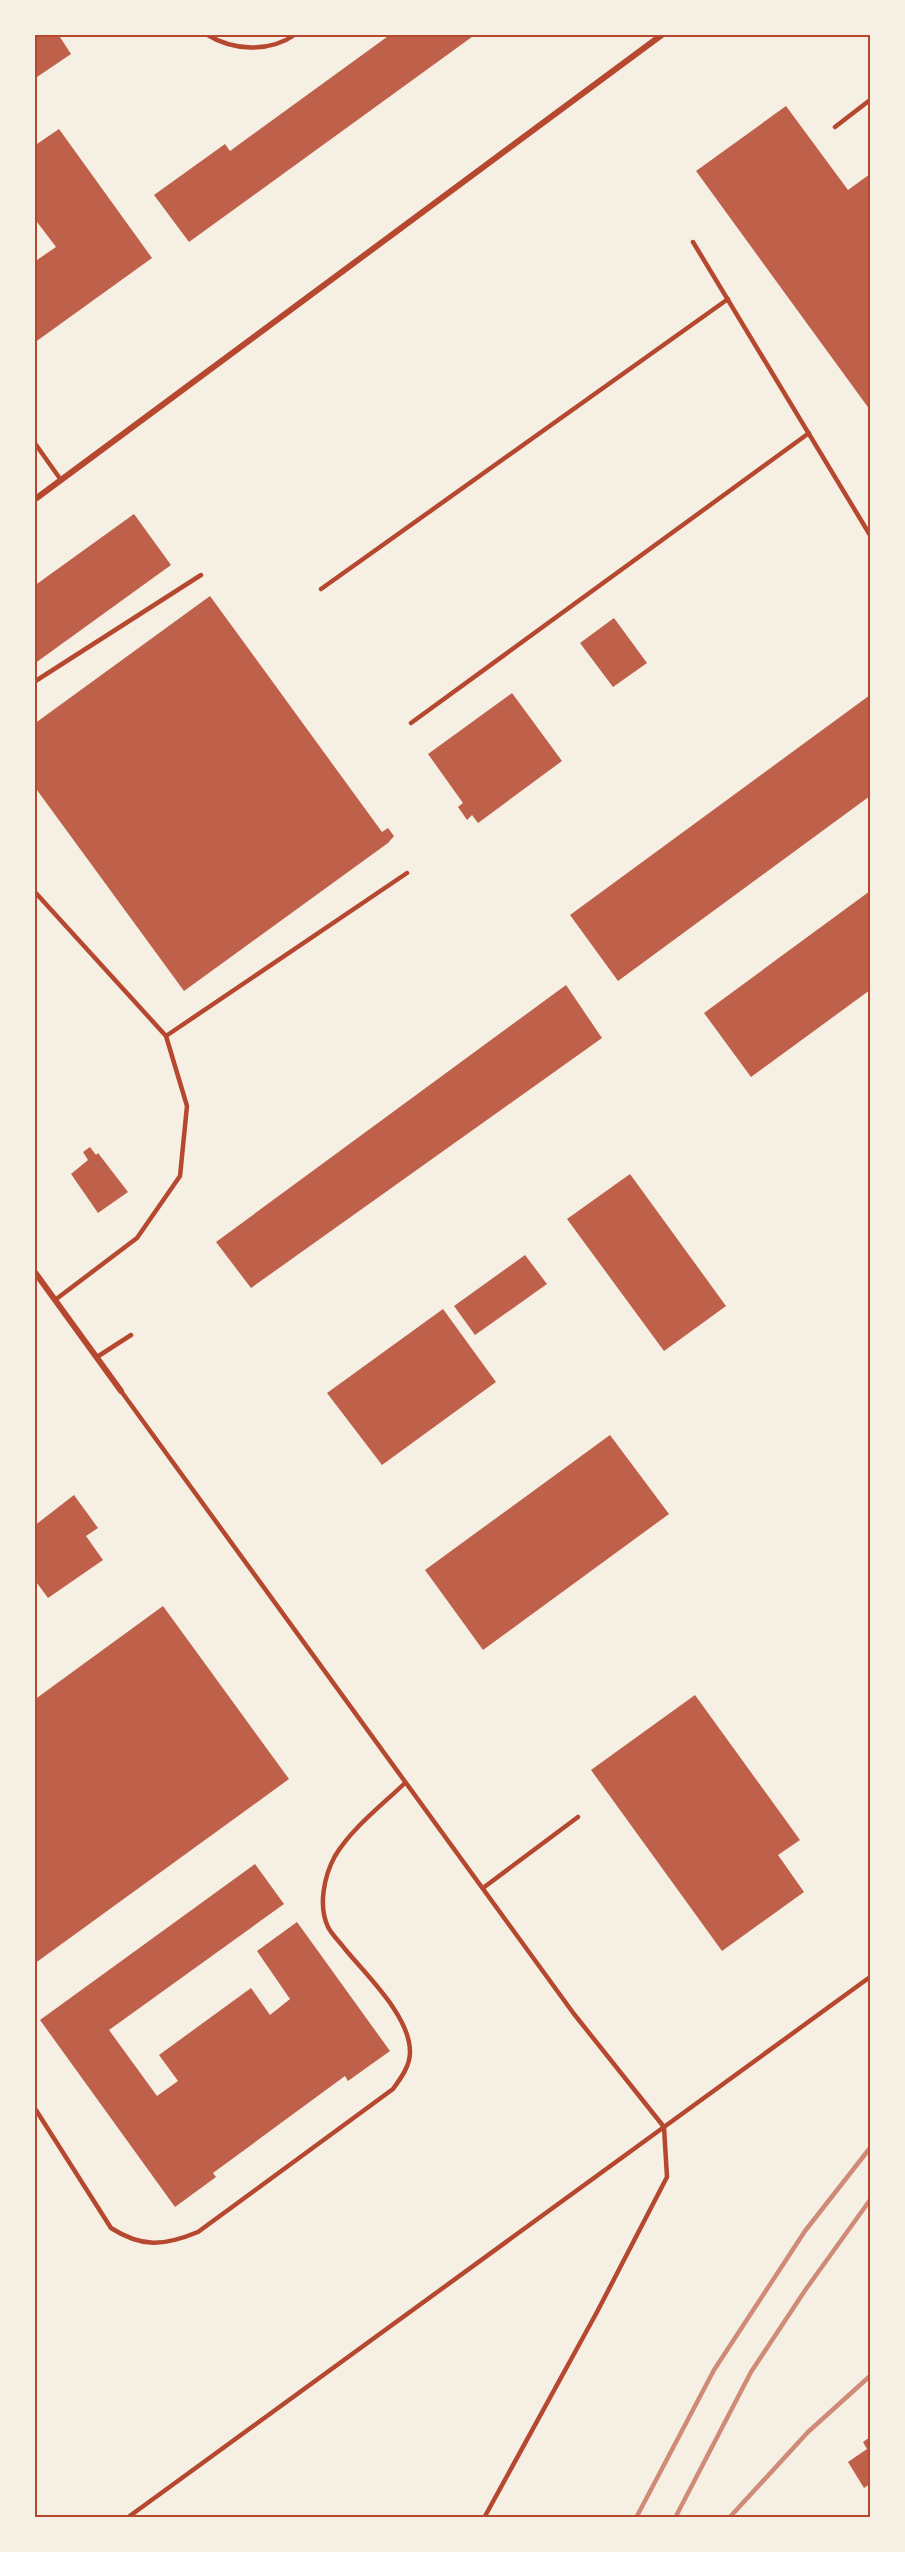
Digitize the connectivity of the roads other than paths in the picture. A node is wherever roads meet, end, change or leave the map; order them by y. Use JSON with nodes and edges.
{"nodes":[{"id":1,"x":206,"y":34,"type":"edge"},
{"id":2,"x":296,"y":34,"type":"edge"},
{"id":3,"x":663,"y":34,"type":"edge"},
{"id":4,"x":870,"y":100,"type":"edge"},
{"id":5,"x":835,"y":128,"type":"dead end"},
{"id":6,"x":693,"y":242,"type":"dead end"},
{"id":7,"x":728,"y":299,"type":"junction"},
{"id":8,"x":809,"y":433,"type":"junction"},
{"id":9,"x":34,"y":442,"type":"edge"},
{"id":10,"x":61,"y":480,"type":"junction"},
{"id":11,"x":34,"y":500,"type":"edge"},
{"id":12,"x":870,"y":535,"type":"edge"},
{"id":13,"x":201,"y":575,"type":"dead end"},
{"id":14,"x":321,"y":589,"type":"dead end"},
{"id":15,"x":34,"y":682,"type":"edge"},
{"id":16,"x":411,"y":723,"type":"dead end"},
{"id":17,"x":407,"y":873,"type":"dead end"},
{"id":18,"x":34,"y":891,"type":"edge"},
{"id":19,"x":166,"y":1036,"type":"junction"},
{"id":20,"x":34,"y":1271,"type":"edge"},
{"id":21,"x":55,"y":1300,"type":"junction"},
{"id":22,"x":131,"y":1335,"type":"dead end"},
{"id":23,"x":97,"y":1357,"type":"junction"},
{"id":24,"x":121,"y":1391,"type":"joint"},
{"id":25,"x":405,"y":1783,"type":"junction"},
{"id":26,"x":578,"y":1817,"type":"dead end"},
{"id":27,"x":483,"y":1888,"type":"junction"},
{"id":28,"x":870,"y":1977,"type":"edge"},
{"id":29,"x":34,"y":2107,"type":"edge"},
{"id":30,"x":664,"y":2127,"type":"junction"},
{"id":31,"x":127,"y":2517,"type":"edge"},
{"id":32,"x":484,"y":2517,"type":"edge"}],
"edges":[{"from":1,"to":2,"type":"lane"},
{"from":3,"to":10,"type":"street"},
{"from":4,"to":5,"type":"lane"},
{"from":6,"to":7,"type":"lane"},
{"from":7,"to":8,"type":"lane"},
{"from":7,"to":14,"type":"lane"},
{"from":8,"to":12,"type":"lane"},
{"from":8,"to":16,"type":"lane"},
{"from":9,"to":10,"type":"lane"},
{"from":10,"to":11,"type":"street"},
{"from":13,"to":15,"type":"lane"},
{"from":17,"to":19,"type":"lane"},
{"from":18,"to":19,"type":"lane"},
{"from":19,"to":21,"type":"lane"},
{"from":20,"to":21,"type":"street"},
{"from":21,"to":23,"type":"street"},
{"from":22,"to":23,"type":"lane"},
{"from":23,"to":24,"type":"street"},
{"from":24,"to":25,"type":"lane"},
{"from":25,"to":27,"type":"lane"},
{"from":25,"to":29,"type":"lane"},
{"from":26,"to":27,"type":"lane"},
{"from":27,"to":30,"type":"lane"},
{"from":28,"to":30,"type":"lane"},
{"from":30,"to":31,"type":"lane"},
{"from":30,"to":32,"type":"lane"}]}
